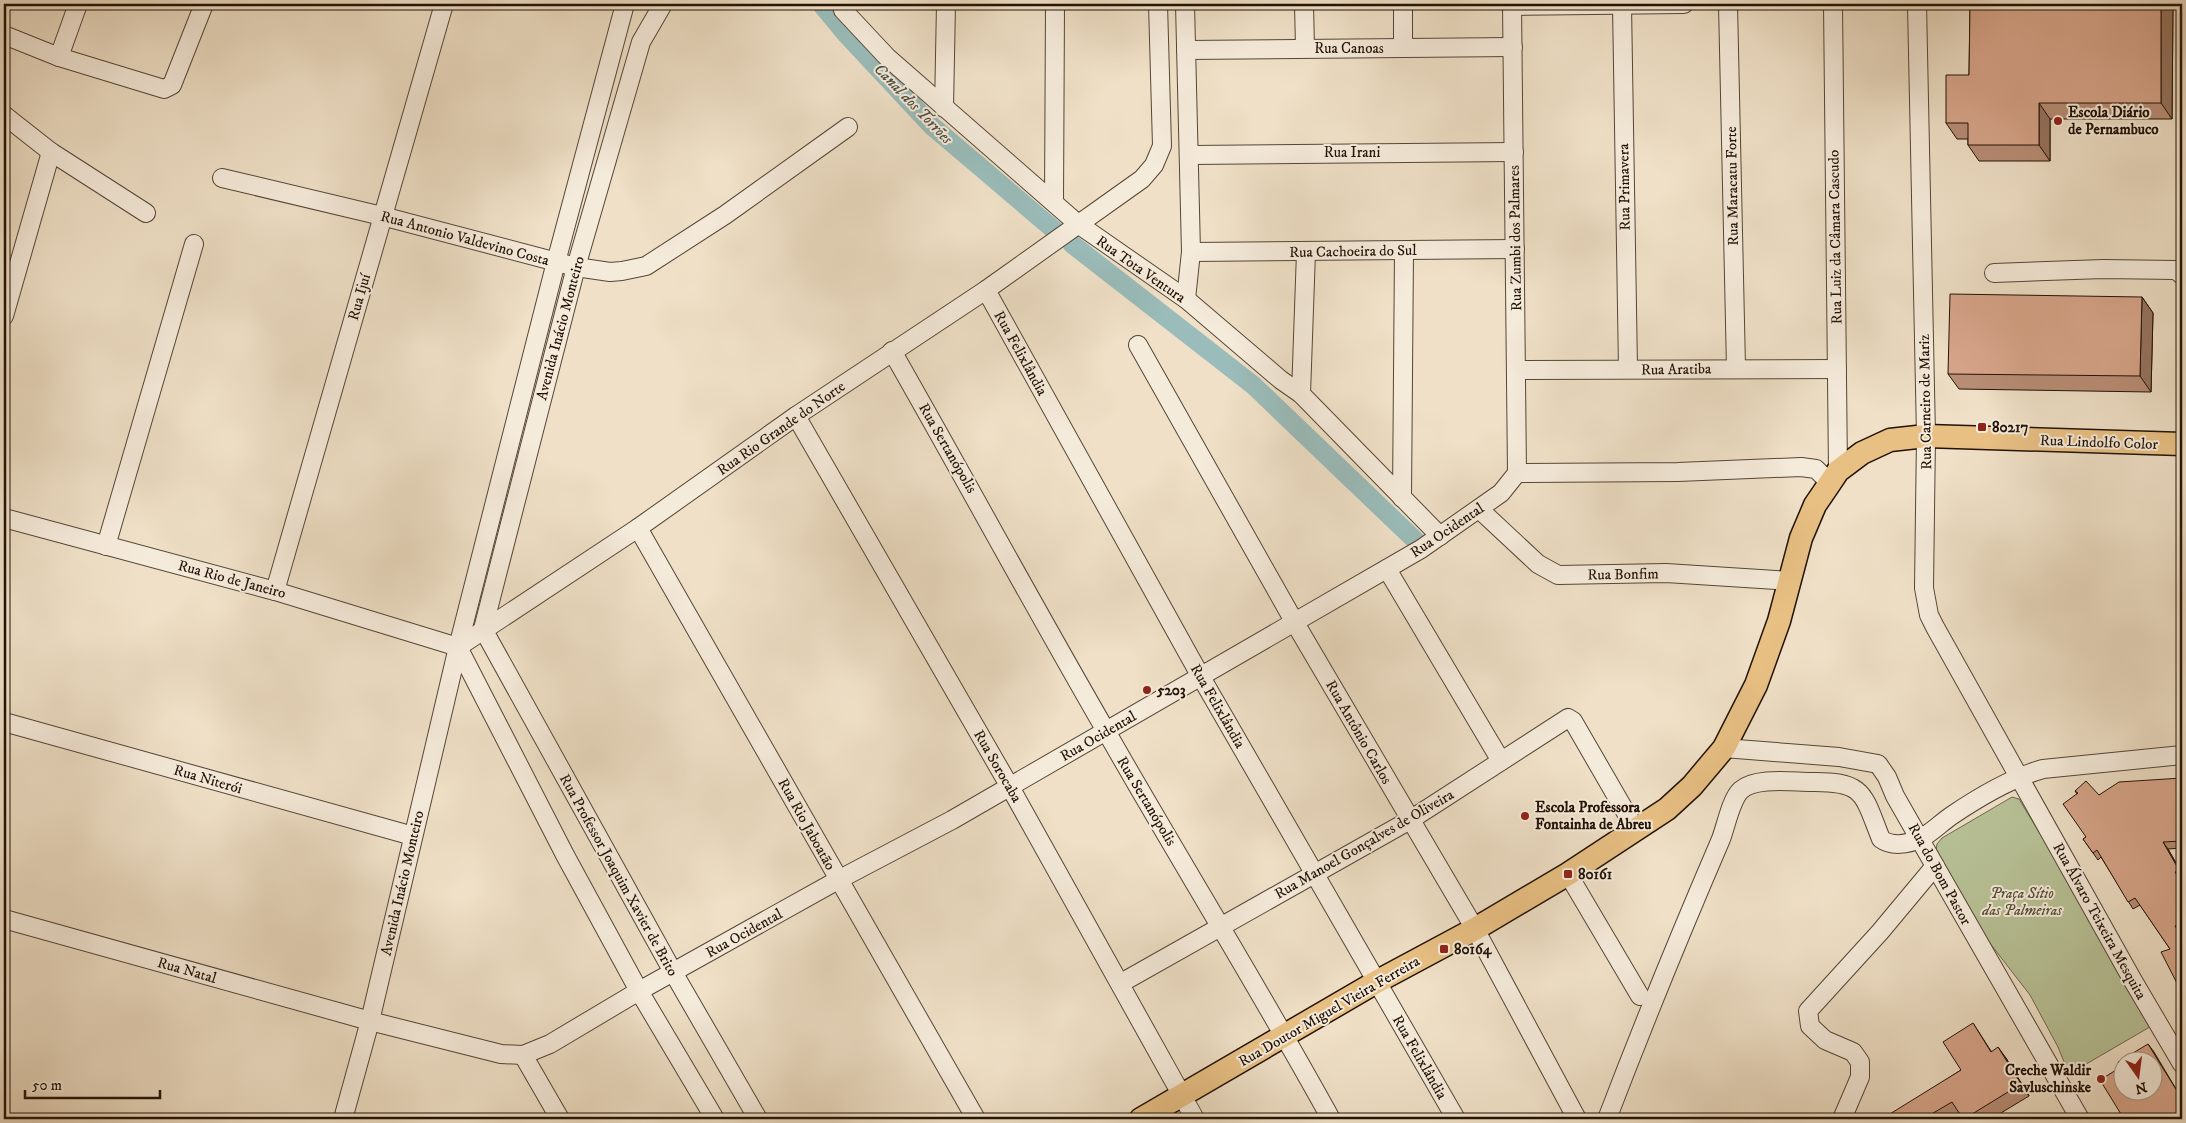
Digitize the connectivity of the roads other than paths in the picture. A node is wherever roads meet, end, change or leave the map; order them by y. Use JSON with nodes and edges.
{"nodes":[{"id":1,"x":78,"y":4,"type":"edge"},
{"id":2,"x":204,"y":4,"type":"edge"},
{"id":3,"x":444,"y":4,"type":"edge"},
{"id":4,"x":625,"y":4,"type":"edge"},
{"id":5,"x":663,"y":4,"type":"edge"},
{"id":6,"x":842,"y":4,"type":"edge"},
{"id":7,"x":946,"y":4,"type":"edge"},
{"id":8,"x":1055,"y":4,"type":"edge"},
{"id":9,"x":1158,"y":4,"type":"edge"},
{"id":10,"x":1185,"y":4,"type":"edge"},
{"id":11,"x":1304,"y":4,"type":"edge"},
{"id":12,"x":1403,"y":4,"type":"edge"},
{"id":13,"x":1684,"y":4,"type":"edge"},
{"id":14,"x":1728,"y":4,"type":"edge"},
{"id":15,"x":1833,"y":4,"type":"edge"},
{"id":16,"x":1917,"y":4,"type":"edge"},
{"id":17,"x":1512,"y":5,"type":"edge"},
{"id":18,"x":1622,"y":5,"type":"junction"},
{"id":19,"x":4,"y":35,"type":"edge"},
{"id":20,"x":1513,"y":46,"type":"junction"},
{"id":21,"x":1305,"y":48,"type":"junction"},
{"id":22,"x":1403,"y":48,"type":"junction"},
{"id":23,"x":1186,"y":50,"type":"junction"},
{"id":24,"x":58,"y":57,"type":"junction"},
{"id":25,"x":944,"y":108,"type":"junction"},
{"id":26,"x":4,"y":115,"type":"edge"},
{"id":27,"x":848,"y":127,"type":"dead end"},
{"id":28,"x":51,"y":152,"type":"junction"},
{"id":29,"x":1514,"y":152,"type":"junction"},
{"id":30,"x":1190,"y":155,"type":"junction"},
{"id":31,"x":222,"y":178,"type":"dead end"},
{"id":32,"x":1054,"y":202,"type":"junction"},
{"id":33,"x":146,"y":213,"type":"dead end"},
{"id":34,"x":382,"y":216,"type":"junction"},
{"id":35,"x":1078,"y":224,"type":"junction"},
{"id":36,"x":194,"y":244,"type":"dead end"},
{"id":37,"x":1515,"y":249,"type":"junction"},
{"id":38,"x":1404,"y":251,"type":"junction"},
{"id":39,"x":1191,"y":252,"type":"junction"},
{"id":40,"x":1306,"y":252,"type":"junction"},
{"id":41,"x":556,"y":262,"type":"junction"},
{"id":42,"x":576,"y":267,"type":"junction"},
{"id":43,"x":1994,"y":273,"type":"dead end"},
{"id":44,"x":2182,"y":275,"type":"edge"},
{"id":45,"x":986,"y":290,"type":"junction"},
{"id":46,"x":1186,"y":299,"type":"junction"},
{"id":47,"x":4,"y":316,"type":"edge"},
{"id":48,"x":1138,"y":345,"type":"dead end"},
{"id":49,"x":892,"y":351,"type":"junction"},
{"id":50,"x":1736,"y":368,"type":"junction"},
{"id":51,"x":1628,"y":369,"type":"junction"},
{"id":52,"x":1837,"y":369,"type":"junction"},
{"id":53,"x":1516,"y":370,"type":"junction"},
{"id":54,"x":1302,"y":394,"type":"junction"},
{"id":55,"x":796,"y":416,"type":"junction"},
{"id":56,"x":1926,"y":436,"type":"junction"},
{"id":57,"x":2182,"y":444,"type":"edge"},
{"id":58,"x":1517,"y":473,"type":"junction"},
{"id":59,"x":1834,"y":477,"type":"junction"},
{"id":60,"x":1402,"y":498,"type":"junction"},
{"id":61,"x":1480,"y":509,"type":"junction"},
{"id":62,"x":4,"y":518,"type":"edge"},
{"id":63,"x":638,"y":528,"type":"junction"},
{"id":64,"x":1440,"y":536,"type":"junction"},
{"id":65,"x":106,"y":546,"type":"junction"},
{"id":66,"x":1387,"y":569,"type":"junction"},
{"id":67,"x":1791,"y":581,"type":"junction"},
{"id":68,"x":275,"y":591,"type":"junction"},
{"id":69,"x":1295,"y":623,"type":"junction"},
{"id":70,"x":483,"y":629,"type":"junction"},
{"id":71,"x":458,"y":647,"type":"junction"},
{"id":72,"x":1201,"y":677,"type":"junction"},
{"id":73,"x":4,"y":722,"type":"edge"},
{"id":74,"x":1106,"y":731,"type":"junction"},
{"id":75,"x":1724,"y":748,"type":"junction"},
{"id":76,"x":2182,"y":755,"type":"edge"},
{"id":77,"x":1501,"y":761,"type":"junction"},
{"id":78,"x":2019,"y":777,"type":"junction"},
{"id":79,"x":1010,"y":787,"type":"junction"},
{"id":80,"x":1410,"y":820,"type":"junction"},
{"id":81,"x":1636,"y":830,"type":"junction"},
{"id":82,"x":412,"y":836,"type":"junction"},
{"id":83,"x":1920,"y":838,"type":"junction"},
{"id":84,"x":1935,"y":866,"type":"junction"},
{"id":85,"x":1314,"y":873,"type":"junction"},
{"id":86,"x":1568,"y":874,"type":"junction"},
{"id":87,"x":838,"y":880,"type":"junction"},
{"id":88,"x":4,"y":919,"type":"edge"},
{"id":89,"x":1222,"y":927,"type":"junction"},
{"id":90,"x":1475,"y":928,"type":"junction"},
{"id":91,"x":673,"y":972,"type":"junction"},
{"id":92,"x":1378,"y":981,"type":"junction"},
{"id":93,"x":1121,"y":983,"type":"junction"},
{"id":94,"x":638,"y":991,"type":"junction"},
{"id":95,"x":1640,"y":996,"type":"dead end"},
{"id":96,"x":370,"y":1021,"type":"junction"},
{"id":97,"x":1285,"y":1035,"type":"junction"},
{"id":98,"x":523,"y":1055,"type":"junction"},
{"id":99,"x":2182,"y":1064,"type":"edge"},
{"id":100,"x":1182,"y":1097,"type":"junction"},
{"id":101,"x":343,"y":1119,"type":"edge"},
{"id":102,"x":560,"y":1119,"type":"edge"},
{"id":103,"x":715,"y":1119,"type":"edge"},
{"id":104,"x":758,"y":1119,"type":"edge"},
{"id":105,"x":976,"y":1119,"type":"edge"},
{"id":106,"x":1141,"y":1119,"type":"edge"},
{"id":107,"x":1195,"y":1119,"type":"edge"},
{"id":108,"x":1331,"y":1119,"type":"edge"},
{"id":109,"x":1456,"y":1119,"type":"edge"},
{"id":110,"x":1577,"y":1119,"type":"edge"},
{"id":111,"x":1607,"y":1119,"type":"edge"},
{"id":112,"x":1842,"y":1119,"type":"edge"},
{"id":113,"x":2080,"y":1119,"type":"edge"}],
"edges":[{"from":1,"to":24,"type":"street"},
{"from":2,"to":24,"type":"street"},
{"from":3,"to":34,"type":"street","name":"Rua Ijuí"},
{"from":4,"to":41,"type":"street","name":"Avenida Inácio Monteiro"},
{"from":5,"to":42,"type":"street","name":"Avenida Inácio Monteiro"},
{"from":6,"to":25,"type":"street","name":"Rua Tota Ventura"},
{"from":7,"to":25,"type":"street"},
{"from":8,"to":32,"type":"street"},
{"from":9,"to":35,"type":"street","name":"Rua Rio Grande do Norte"},
{"from":10,"to":23,"type":"street"},
{"from":11,"to":21,"type":"street"},
{"from":12,"to":22,"type":"street"},
{"from":13,"to":18,"type":"street"},
{"from":14,"to":50,"type":"street","name":"Rua Maracatu Forte"},
{"from":15,"to":52,"type":"street","name":"Rua Luiz da Câmara Cascudo"},
{"from":16,"to":56,"type":"street","name":"Rua Carneiro de Mariz"},
{"from":17,"to":18,"type":"street"},
{"from":17,"to":20,"type":"street","name":"Rua Zumbi dos Palmares"},
{"from":18,"to":51,"type":"street","name":"Rua Primavera"},
{"from":19,"to":24,"type":"street"},
{"from":20,"to":22,"type":"street","name":"Rua Canoas"},
{"from":20,"to":29,"type":"street","name":"Rua Zumbi dos Palmares"},
{"from":21,"to":22,"type":"street","name":"Rua Canoas"},
{"from":21,"to":23,"type":"street","name":"Rua Canoas"},
{"from":23,"to":30,"type":"street"},
{"from":25,"to":32,"type":"street","name":"Rua Tota Ventura"},
{"from":26,"to":28,"type":"street"},
{"from":27,"to":42,"type":"street","name":"Rua Antonio Valdevino Costa"},
{"from":28,"to":33,"type":"street"},
{"from":28,"to":47,"type":"street"},
{"from":29,"to":30,"type":"street","name":"Rua Irani"},
{"from":29,"to":37,"type":"street","name":"Rua Zumbi dos Palmares"},
{"from":30,"to":39,"type":"street"},
{"from":31,"to":34,"type":"street","name":"Rua Antonio Valdevino Costa"},
{"from":32,"to":35,"type":"street","name":"Rua Tota Ventura"},
{"from":34,"to":41,"type":"street","name":"Rua Antonio Valdevino Costa"},
{"from":34,"to":68,"type":"street","name":"Rua Ijuí"},
{"from":35,"to":45,"type":"street","name":"Rua Rio Grande do Norte"},
{"from":35,"to":46,"type":"street","name":"Rua Tota Ventura"},
{"from":36,"to":65,"type":"street"},
{"from":37,"to":38,"type":"street","name":"Rua Cachoeira do Sul"},
{"from":37,"to":53,"type":"street","name":"Rua Zumbi dos Palmares"},
{"from":38,"to":40,"type":"street","name":"Rua Cachoeira do Sul"},
{"from":38,"to":60,"type":"street"},
{"from":39,"to":40,"type":"street","name":"Rua Cachoeira do Sul"},
{"from":39,"to":46,"type":"street"},
{"from":40,"to":54,"type":"street"},
{"from":41,"to":42,"type":"street","name":"Rua Antonio Valdevino Costa"},
{"from":41,"to":71,"type":"street","name":"Avenida Inácio Monteiro"},
{"from":42,"to":70,"type":"street","name":"Avenida Inácio Monteiro"},
{"from":43,"to":44,"type":"street"},
{"from":45,"to":49,"type":"street","name":"Rua Rio Grande do Norte"},
{"from":45,"to":72,"type":"street","name":"Rua Felixlândia"},
{"from":46,"to":54,"type":"street","name":"Rua Tota Ventura"},
{"from":48,"to":69,"type":"street","name":"Rua Antônio Carlos"},
{"from":49,"to":55,"type":"street","name":"Rua Rio Grande do Norte"},
{"from":49,"to":74,"type":"street","name":"Rua Sertanópolis"},
{"from":50,"to":51,"type":"street","name":"Rua Aratiba"},
{"from":50,"to":52,"type":"street","name":"Rua Aratiba"},
{"from":51,"to":53,"type":"street","name":"Rua Aratiba"},
{"from":52,"to":59,"type":"street","name":"Rua Luiz da Câmara Cascudo"},
{"from":53,"to":58,"type":"street","name":"Rua Zumbi dos Palmares"},
{"from":54,"to":60,"type":"street","name":"Rua Tota Ventura"},
{"from":55,"to":63,"type":"street","name":"Rua Rio Grande do Norte"},
{"from":55,"to":79,"type":"street","name":"Rua Sorocaba"},
{"from":56,"to":57,"type":"main road","name":"Rua Lindolfo Color"},
{"from":56,"to":59,"type":"main road","name":"Rua Doutor Miguel Vieira Ferreira"},
{"from":56,"to":78,"type":"street","name":"Rua Carneiro de Mariz"},
{"from":58,"to":59,"type":"street"},
{"from":58,"to":61,"type":"street","name":"Rua Ocidental"},
{"from":59,"to":67,"type":"main road","name":"Rua Doutor Miguel Vieira Ferreira"},
{"from":60,"to":64,"type":"street","name":"Rua Tota Ventura"},
{"from":61,"to":64,"type":"street","name":"Rua Ocidental"},
{"from":61,"to":67,"type":"street","name":"Rua Bonfim"},
{"from":62,"to":65,"type":"street","name":"Rua Rio de Janeiro"},
{"from":63,"to":70,"type":"street","name":"Rua Rio Grande do Norte"},
{"from":63,"to":87,"type":"street","name":"Rua Rio Jaboatão"},
{"from":64,"to":66,"type":"street","name":"Rua Ocidental"},
{"from":65,"to":68,"type":"street","name":"Rua Rio de Janeiro"},
{"from":66,"to":69,"type":"street","name":"Rua Ocidental"},
{"from":66,"to":77,"type":"street"},
{"from":67,"to":75,"type":"main road","name":"Rua Doutor Miguel Vieira Ferreira"},
{"from":68,"to":71,"type":"street","name":"Rua Rio de Janeiro"},
{"from":69,"to":72,"type":"street","name":"Rua Ocidental"},
{"from":69,"to":80,"type":"street","name":"Rua Antônio Carlos"},
{"from":70,"to":71,"type":"street"},
{"from":70,"to":91,"type":"street","name":"Rua Professor Joaquim Xavier de Brito"},
{"from":71,"to":82,"type":"street","name":"Avenida Inácio Monteiro"},
{"from":71,"to":94,"type":"street"},
{"from":72,"to":74,"type":"street","name":"Rua Ocidental"},
{"from":72,"to":85,"type":"street","name":"Rua Felixlândia"},
{"from":73,"to":82,"type":"street","name":"Rua Niterói"},
{"from":74,"to":79,"type":"street","name":"Rua Ocidental"},
{"from":74,"to":89,"type":"street","name":"Rua Sertanópolis"},
{"from":75,"to":81,"type":"main road","name":"Rua Doutor Miguel Vieira Ferreira"},
{"from":75,"to":83,"type":"street","name":"Rua do Bom Pastor"},
{"from":76,"to":78,"type":"street"},
{"from":77,"to":80,"type":"street","name":"Rua Manoel Gonçalves de Oliveira"},
{"from":77,"to":81,"type":"street","name":"Rua Manoel Gonçalves de Oliveira"},
{"from":78,"to":83,"type":"street"},
{"from":78,"to":99,"type":"street","name":"Rua Álvaro Teixeira Mesquita"},
{"from":79,"to":87,"type":"street","name":"Rua Ocidental"},
{"from":79,"to":93,"type":"street","name":"Rua Sorocaba"},
{"from":80,"to":85,"type":"street","name":"Rua Manoel Gonçalves de Oliveira"},
{"from":80,"to":90,"type":"street","name":"Rua Antônio Carlos"},
{"from":81,"to":86,"type":"main road","name":"Rua Doutor Miguel Vieira Ferreira"},
{"from":82,"to":96,"type":"street","name":"Avenida Inácio Monteiro"},
{"from":83,"to":84,"type":"street","name":"Rua do Bom Pastor"},
{"from":83,"to":111,"type":"street"},
{"from":84,"to":112,"type":"street"},
{"from":84,"to":113,"type":"street","name":"Rua do Bom Pastor"},
{"from":85,"to":89,"type":"street","name":"Rua Manoel Gonçalves de Oliveira"},
{"from":85,"to":92,"type":"street","name":"Rua Felixlândia"},
{"from":86,"to":90,"type":"main road","name":"Rua Doutor Miguel Vieira Ferreira"},
{"from":86,"to":95,"type":"street"},
{"from":87,"to":91,"type":"street","name":"Rua Ocidental"},
{"from":87,"to":105,"type":"street","name":"Rua Rio Jaboatão"},
{"from":88,"to":96,"type":"street","name":"Rua Natal"},
{"from":89,"to":93,"type":"street","name":"Rua Manoel Gonçalves de Oliveira"},
{"from":89,"to":97,"type":"street","name":"Rua Sertanópolis"},
{"from":90,"to":92,"type":"main road","name":"Rua Doutor Miguel Vieira Ferreira"},
{"from":90,"to":110,"type":"street","name":"Rua Antônio Carlos"},
{"from":91,"to":94,"type":"street","name":"Rua Ocidental"},
{"from":91,"to":104,"type":"street","name":"Rua Professor Joaquim Xavier de Brito"},
{"from":92,"to":97,"type":"main road","name":"Rua Doutor Miguel Vieira Ferreira"},
{"from":92,"to":109,"type":"street","name":"Rua Felixlândia"},
{"from":93,"to":100,"type":"street","name":"Rua Sorocaba"},
{"from":94,"to":98,"type":"street","name":"Rua Ocidental"},
{"from":94,"to":103,"type":"street"},
{"from":96,"to":98,"type":"street","name":"Rua Ocidental"},
{"from":96,"to":101,"type":"street","name":"Avenida Inácio Monteiro"},
{"from":97,"to":100,"type":"main road","name":"Rua Doutor Miguel Vieira Ferreira"},
{"from":97,"to":108,"type":"street","name":"Rua Sertanópolis"},
{"from":98,"to":102,"type":"street"},
{"from":100,"to":106,"type":"main road","name":"Rua Doutor Miguel Vieira Ferreira"},
{"from":100,"to":107,"type":"street","name":"Rua Sorocaba"}]}
